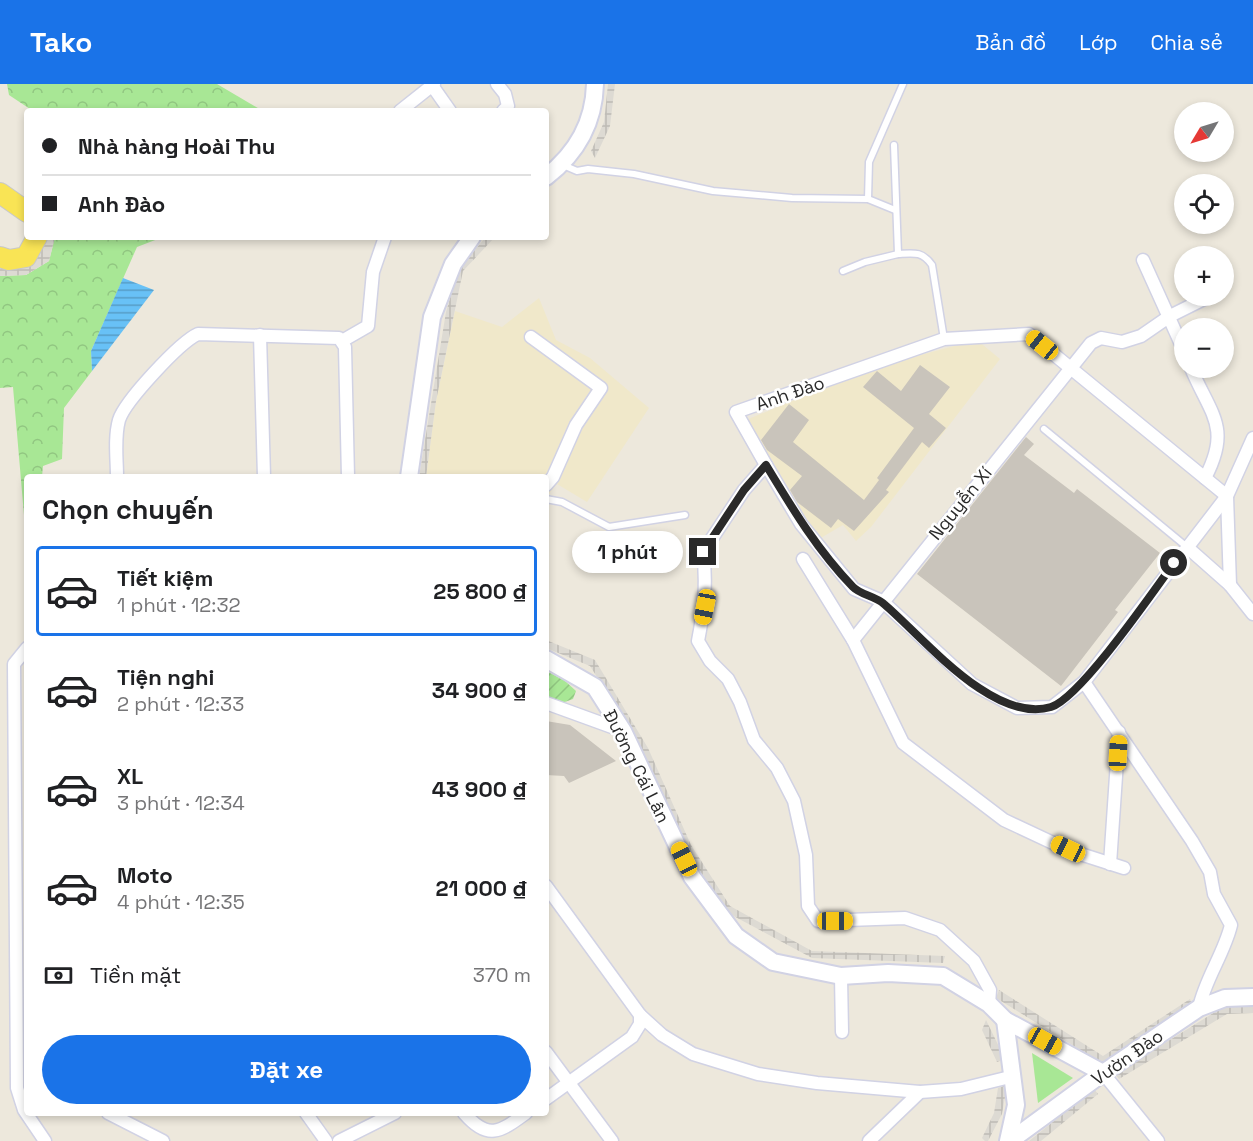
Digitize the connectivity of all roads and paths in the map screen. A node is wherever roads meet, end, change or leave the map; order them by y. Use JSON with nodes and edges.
{"nodes":[{"id":1,"x":497,"y":84,"type":"edge"},
{"id":2,"x":596,"y":84,"type":"edge"},
{"id":3,"x":903,"y":84,"type":"edge"},
{"id":4,"x":432,"y":85,"type":"edge"},
{"id":5,"x":404,"y":108,"type":"edge"},
{"id":6,"x":448,"y":108,"type":"edge"},
{"id":7,"x":506,"y":108,"type":"edge"},
{"id":8,"x":894,"y":145,"type":"dead end"},
{"id":9,"x":562,"y":164,"type":"junction"},
{"id":10,"x":549,"y":175,"type":"edge"},
{"id":11,"x":0,"y":193,"type":"edge"},
{"id":12,"x":868,"y":199,"type":"junction"},
{"id":13,"x":24,"y":210,"type":"edge"},
{"id":14,"x":895,"y":210,"type":"junction"},
{"id":15,"x":35,"y":240,"type":"edge"},
{"id":16,"x":384,"y":240,"type":"edge"},
{"id":17,"x":470,"y":240,"type":"edge"},
{"id":18,"x":898,"y":254,"type":"junction"},
{"id":19,"x":0,"y":258,"type":"edge"},
{"id":20,"x":1143,"y":260,"type":"dead end"},
{"id":21,"x":843,"y":271,"type":"dead end"},
{"id":22,"x":1190,"y":306,"type":"edge"},
{"id":23,"x":1170,"y":316,"type":"junction"},
{"id":24,"x":1174,"y":326,"type":"edge"},
{"id":25,"x":260,"y":335,"type":"junction"},
{"id":26,"x":531,"y":337,"type":"dead end"},
{"id":27,"x":944,"y":339,"type":"junction"},
{"id":28,"x":342,"y":341,"type":"junction"},
{"id":29,"x":1069,"y":367,"type":"junction"},
{"id":30,"x":1196,"y":378,"type":"edge"},
{"id":31,"x":1044,"y":429,"type":"dead end"},
{"id":32,"x":1253,"y":438,"type":"edge"},
{"id":33,"x":766,"y":465,"type":"junction"},
{"id":34,"x":117,"y":474,"type":"edge"},
{"id":35,"x":264,"y":474,"type":"edge"},
{"id":36,"x":348,"y":474,"type":"edge"},
{"id":37,"x":409,"y":474,"type":"edge"},
{"id":38,"x":1205,"y":478,"type":"junction"},
{"id":39,"x":549,"y":482,"type":"edge"},
{"id":40,"x":1227,"y":496,"type":"junction"},
{"id":41,"x":549,"y":500,"type":"edge"},
{"id":42,"x":685,"y":515,"type":"dead end"},
{"id":43,"x":1187,"y":546,"type":"junction"},
{"id":44,"x":803,"y":559,"type":"dead end"},
{"id":45,"x":1230,"y":585,"type":"junction"},
{"id":46,"x":882,"y":601,"type":"junction"},
{"id":47,"x":1253,"y":614,"type":"edge"},
{"id":48,"x":853,"y":640,"type":"junction"},
{"id":49,"x":24,"y":652,"type":"edge"},
{"id":50,"x":549,"y":661,"type":"edge"},
{"id":51,"x":1084,"y":682,"type":"junction"},
{"id":52,"x":549,"y":704,"type":"edge"},
{"id":53,"x":623,"y":731,"type":"junction"},
{"id":54,"x":1119,"y":732,"type":"junction"},
{"id":55,"x":1110,"y":864,"type":"junction"},
{"id":56,"x":1124,"y":868,"type":"dead end"},
{"id":57,"x":549,"y":890,"type":"edge"},
{"id":58,"x":841,"y":976,"type":"junction"},
{"id":59,"x":1253,"y":997,"type":"edge"},
{"id":60,"x":989,"y":1004,"type":"junction"},
{"id":61,"x":1199,"y":1008,"type":"junction"},
{"id":62,"x":640,"y":1015,"type":"junction"},
{"id":63,"x":1005,"y":1020,"type":"junction"},
{"id":64,"x":842,"y":1032,"type":"dead end"},
{"id":65,"x":549,"y":1056,"type":"edge"},
{"id":66,"x":1103,"y":1073,"type":"junction"},
{"id":67,"x":1014,"y":1076,"type":"junction"},
{"id":68,"x":569,"y":1082,"type":"junction"},
{"id":69,"x":920,"y":1092,"type":"junction"},
{"id":70,"x":549,"y":1097,"type":"edge"},
{"id":71,"x":24,"y":1110,"type":"edge"},
{"id":72,"x":28,"y":1116,"type":"edge"},
{"id":73,"x":114,"y":1116,"type":"edge"},
{"id":74,"x":308,"y":1116,"type":"edge"},
{"id":75,"x":388,"y":1116,"type":"edge"},
{"id":76,"x":466,"y":1116,"type":"edge"},
{"id":77,"x":522,"y":1116,"type":"edge"},
{"id":78,"x":45,"y":1141,"type":"edge"},
{"id":79,"x":163,"y":1141,"type":"edge"},
{"id":80,"x":327,"y":1141,"type":"edge"},
{"id":81,"x":339,"y":1141,"type":"edge"},
{"id":82,"x":612,"y":1141,"type":"edge"},
{"id":83,"x":869,"y":1141,"type":"edge"},
{"id":84,"x":1009,"y":1141,"type":"edge"},
{"id":85,"x":1158,"y":1141,"type":"edge"}],
"edges":[{"from":1,"to":7,"type":"street"},
{"from":2,"to":9,"type":"main road"},
{"from":3,"to":12,"type":"lane"},
{"from":4,"to":5,"type":"street"},
{"from":4,"to":6,"type":"street"},
{"from":8,"to":14,"type":"lane"},
{"from":9,"to":10,"type":"main road"},
{"from":9,"to":12,"type":"lane"},
{"from":11,"to":13,"type":"main road"},
{"from":12,"to":14,"type":"lane"},
{"from":14,"to":18,"type":"lane"},
{"from":15,"to":19,"type":"main road"},
{"from":16,"to":28,"type":"street"},
{"from":17,"to":37,"type":"main road"},
{"from":18,"to":21,"type":"lane"},
{"from":18,"to":27,"type":"lane"},
{"from":20,"to":23,"type":"street"},
{"from":22,"to":23,"type":"street","name":"Nguyễn Xí"},
{"from":23,"to":24,"type":"street"},
{"from":23,"to":29,"type":"street","name":"Nguyễn Xí"},
{"from":25,"to":28,"type":"street"},
{"from":25,"to":34,"type":"street"},
{"from":25,"to":35,"type":"street"},
{"from":26,"to":39,"type":"street"},
{"from":27,"to":29,"type":"street","name":"Anh Đào"},
{"from":27,"to":33,"type":"street","name":"Anh Đào"},
{"from":28,"to":36,"type":"street"},
{"from":29,"to":38,"type":"street","name":"Anh Đào"},
{"from":29,"to":46,"type":"street","name":"Nguyễn Xí"},
{"from":30,"to":38,"type":"street"},
{"from":31,"to":43,"type":"lane"},
{"from":32,"to":40,"type":"street"},
{"from":33,"to":46,"type":"street"},
{"from":33,"to":60,"type":"street"},
{"from":38,"to":40,"type":"street","name":"Anh Đào"},
{"from":40,"to":43,"type":"street"},
{"from":40,"to":45,"type":"street"},
{"from":41,"to":42,"type":"lane"},
{"from":43,"to":45,"type":"street"},
{"from":43,"to":51,"type":"street"},
{"from":44,"to":48,"type":"street"},
{"from":45,"to":47,"type":"street"},
{"from":46,"to":48,"type":"street","name":"Nguyễn Xí"},
{"from":46,"to":51,"type":"street"},
{"from":48,"to":55,"type":"street"},
{"from":49,"to":71,"type":"street"},
{"from":50,"to":53,"type":"main road","name":"Đường Cái Lân"},
{"from":51,"to":54,"type":"street"},
{"from":52,"to":53,"type":"street"},
{"from":53,"to":58,"type":"main road","name":"Đường Cái Lân"},
{"from":54,"to":55,"type":"street"},
{"from":54,"to":61,"type":"street"},
{"from":55,"to":56,"type":"street"},
{"from":57,"to":62,"type":"street"},
{"from":58,"to":60,"type":"main road","name":"Đường Cái Lân"},
{"from":58,"to":64,"type":"street"},
{"from":59,"to":61,"type":"main road","name":"Vườn Đào"},
{"from":60,"to":63,"type":"main road","name":"Đường Cái Lân"},
{"from":61,"to":66,"type":"main road","name":"Vườn Đào"},
{"from":62,"to":68,"type":"street"},
{"from":62,"to":69,"type":"street"},
{"from":63,"to":66,"type":"main road","name":"Đường Cái Lân"},
{"from":63,"to":67,"type":"main road"},
{"from":65,"to":68,"type":"street"},
{"from":66,"to":84,"type":"main road","name":"Vườn Đào"},
{"from":66,"to":85,"type":"street"},
{"from":67,"to":69,"type":"street"},
{"from":67,"to":84,"type":"main road"},
{"from":68,"to":70,"type":"street"},
{"from":68,"to":82,"type":"street"},
{"from":69,"to":83,"type":"street"},
{"from":72,"to":78,"type":"street"},
{"from":73,"to":79,"type":"street"},
{"from":74,"to":80,"type":"street"},
{"from":75,"to":81,"type":"street"},
{"from":76,"to":77,"type":"street"}]}
